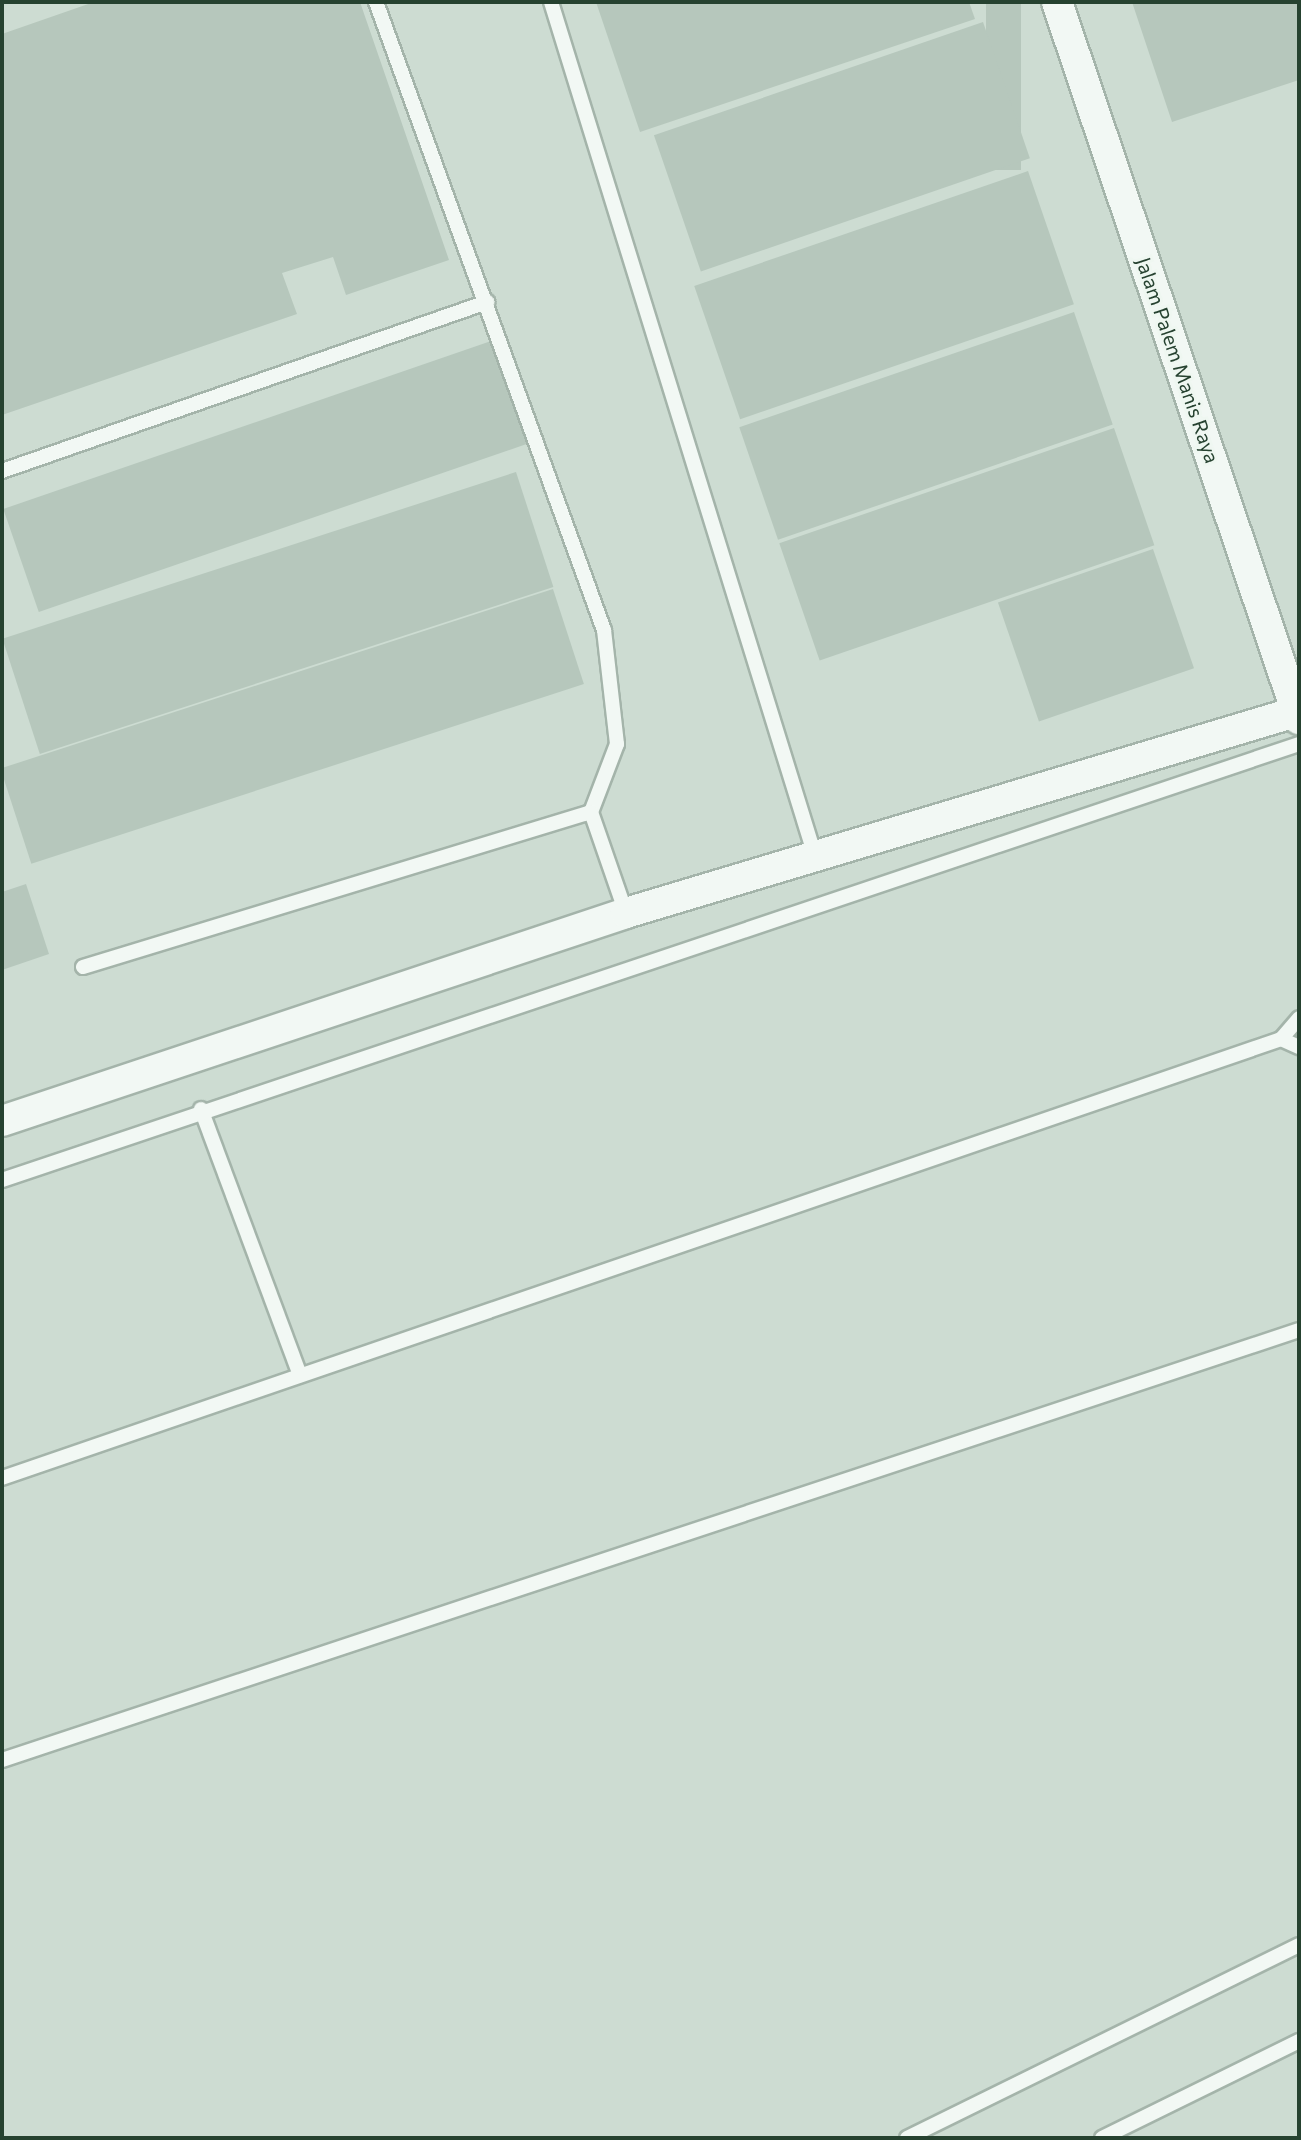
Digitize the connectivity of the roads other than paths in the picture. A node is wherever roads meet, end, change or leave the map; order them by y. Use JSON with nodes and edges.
{"nodes":[{"id":1,"x":376,"y":2,"type":"edge"},
{"id":2,"x":551,"y":2,"type":"edge"},
{"id":3,"x":1057,"y":2,"type":"edge"},
{"id":4,"x":487,"y":302,"type":"junction"},
{"id":5,"x":2,"y":471,"type":"edge"},
{"id":6,"x":1298,"y":714,"type":"edge"},
{"id":7,"x":1299,"y":744,"type":"edge"},
{"id":8,"x":591,"y":812,"type":"junction"},
{"id":9,"x":815,"y":856,"type":"junction"},
{"id":10,"x":626,"y":913,"type":"junction"},
{"id":11,"x":83,"y":967,"type":"dead end"},
{"id":12,"x":1299,"y":1018,"type":"edge"},
{"id":13,"x":1281,"y":1039,"type":"junction"},
{"id":14,"x":1299,"y":1047,"type":"edge"},
{"id":15,"x":201,"y":1109,"type":"junction"},
{"id":16,"x":2,"y":1121,"type":"edge"},
{"id":17,"x":2,"y":1180,"type":"edge"},
{"id":18,"x":1299,"y":1330,"type":"edge"},
{"id":19,"x":300,"y":1375,"type":"junction"},
{"id":20,"x":2,"y":1478,"type":"edge"},
{"id":21,"x":2,"y":1760,"type":"edge"},
{"id":22,"x":1299,"y":1945,"type":"edge"},
{"id":23,"x":1299,"y":2041,"type":"edge"},
{"id":24,"x":907,"y":2138,"type":"edge"},
{"id":25,"x":1102,"y":2138,"type":"edge"}],
"edges":[{"from":1,"to":4,"type":"lane"},
{"from":2,"to":9,"type":"lane"},
{"from":3,"to":6,"type":"street","name":"Jalam Palem Manis Raya"},
{"from":4,"to":5,"type":"lane"},
{"from":4,"to":8,"type":"lane"},
{"from":6,"to":9,"type":"street"},
{"from":7,"to":15,"type":"lane"},
{"from":8,"to":10,"type":"lane"},
{"from":8,"to":11,"type":"lane"},
{"from":9,"to":10,"type":"street"},
{"from":10,"to":16,"type":"street"},
{"from":12,"to":13,"type":"lane"},
{"from":13,"to":14,"type":"lane"},
{"from":13,"to":19,"type":"lane"},
{"from":15,"to":17,"type":"lane"},
{"from":15,"to":19,"type":"lane"},
{"from":18,"to":21,"type":"lane"},
{"from":19,"to":20,"type":"lane"},
{"from":22,"to":24,"type":"lane"},
{"from":23,"to":25,"type":"lane"}]}
